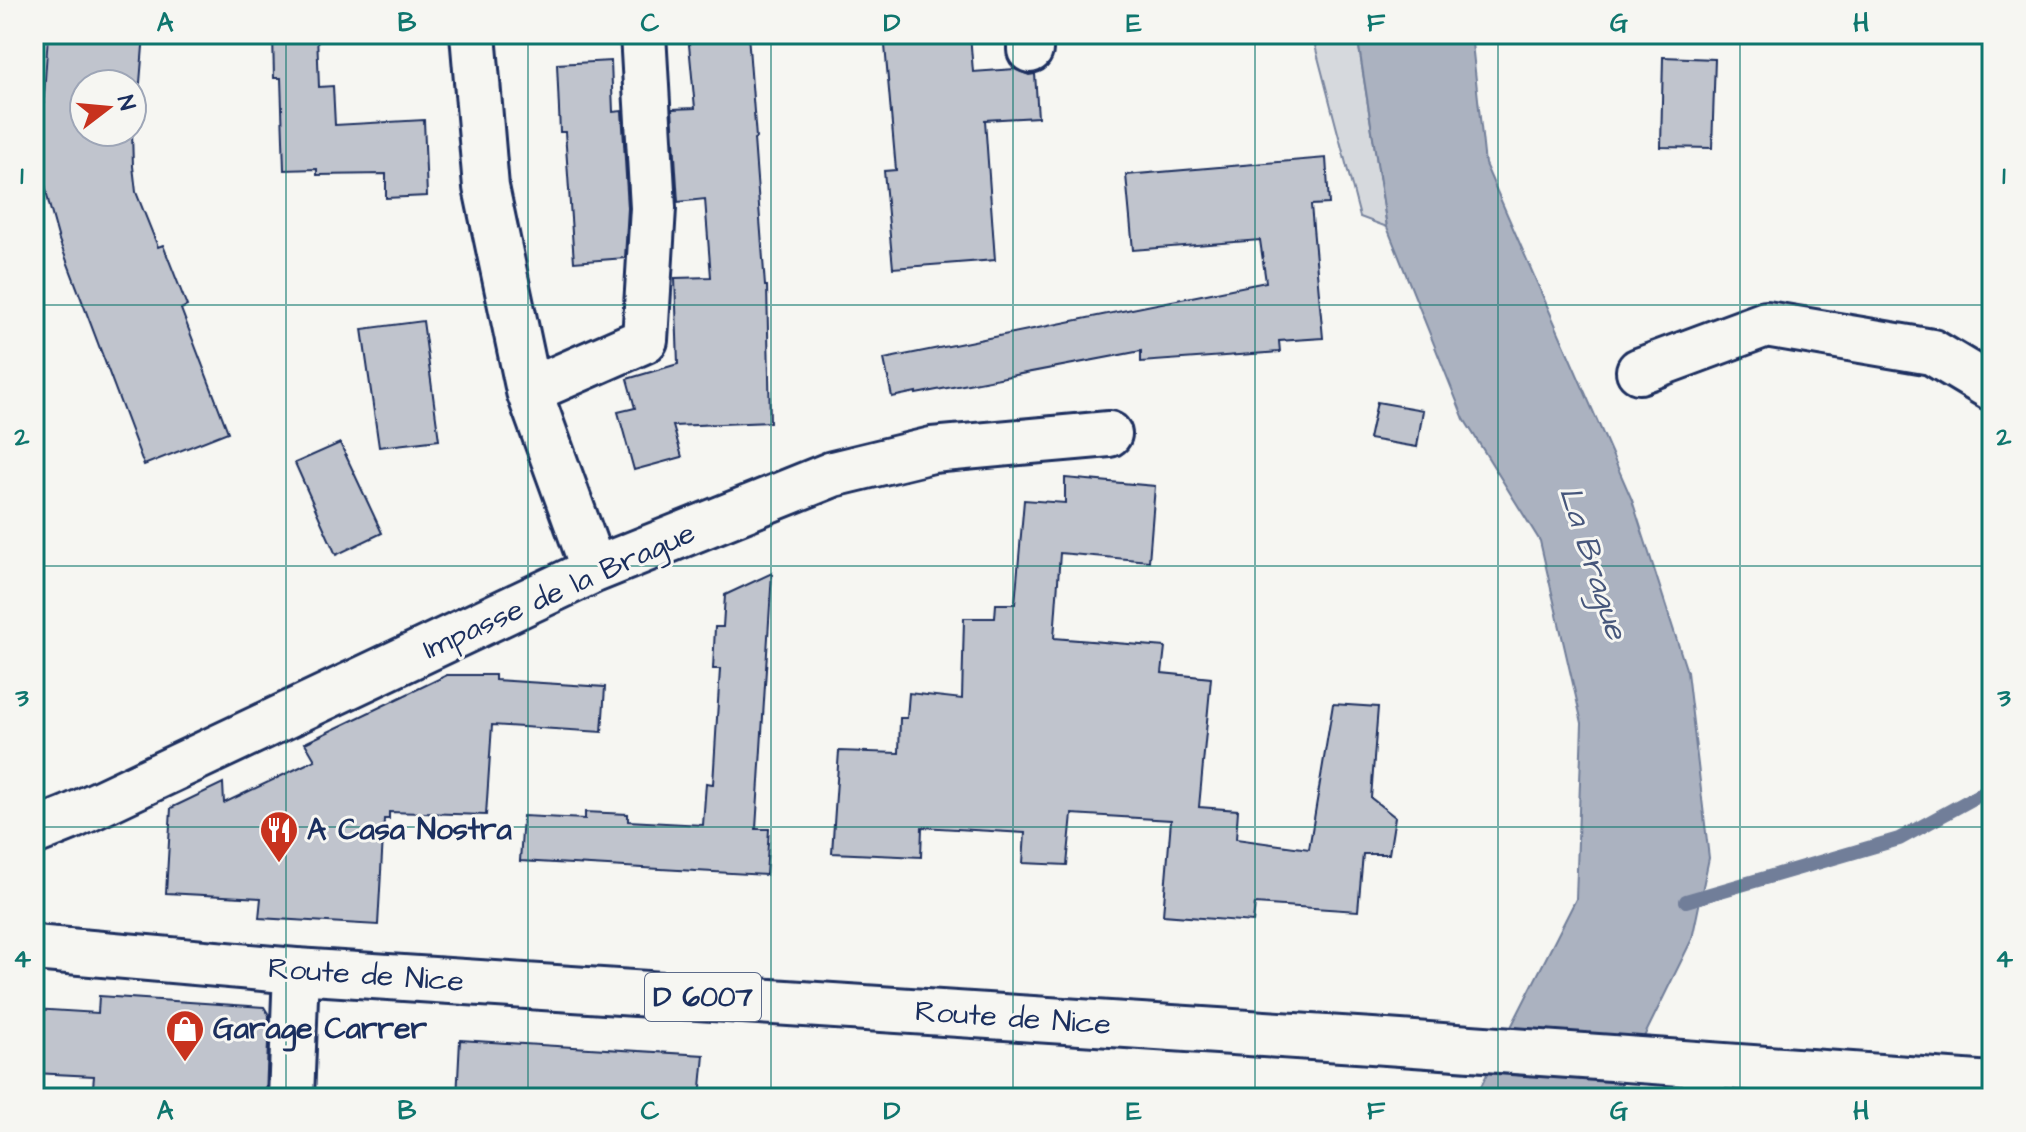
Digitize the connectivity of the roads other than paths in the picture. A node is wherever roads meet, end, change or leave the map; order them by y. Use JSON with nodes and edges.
{"nodes":[{"id":1,"x":473,"y":34,"type":"edge"},
{"id":2,"x":643,"y":34,"type":"edge"},
{"id":3,"x":1639,"y":371,"type":"dead end"},
{"id":4,"x":1992,"y":388,"type":"edge"},
{"id":5,"x":529,"y":391,"type":"junction"},
{"id":6,"x":1109,"y":434,"type":"dead end"},
{"id":7,"x":594,"y":570,"type":"junction"},
{"id":8,"x":34,"y":832,"type":"edge"},
{"id":9,"x":34,"y":948,"type":"edge"},
{"id":10,"x":296,"y":971,"type":"junction"},
{"id":11,"x":1992,"y":1085,"type":"edge"},
{"id":12,"x":291,"y":1098,"type":"edge"}],
"edges":[{"from":1,"to":5,"type":"street"},
{"from":2,"to":5,"type":"street"},
{"from":3,"to":4,"type":"street"},
{"from":5,"to":7,"type":"street"},
{"from":6,"to":7,"type":"street","name":"Impasse de la Brague"},
{"from":7,"to":8,"type":"street","name":"Impasse de la Brague"},
{"from":9,"to":10,"type":"street","name":"Route de Nice","number":"D 6007"},
{"from":10,"to":11,"type":"street","name":"Route de Nice","number":"D 6007"},
{"from":10,"to":12,"type":"street"}]}
